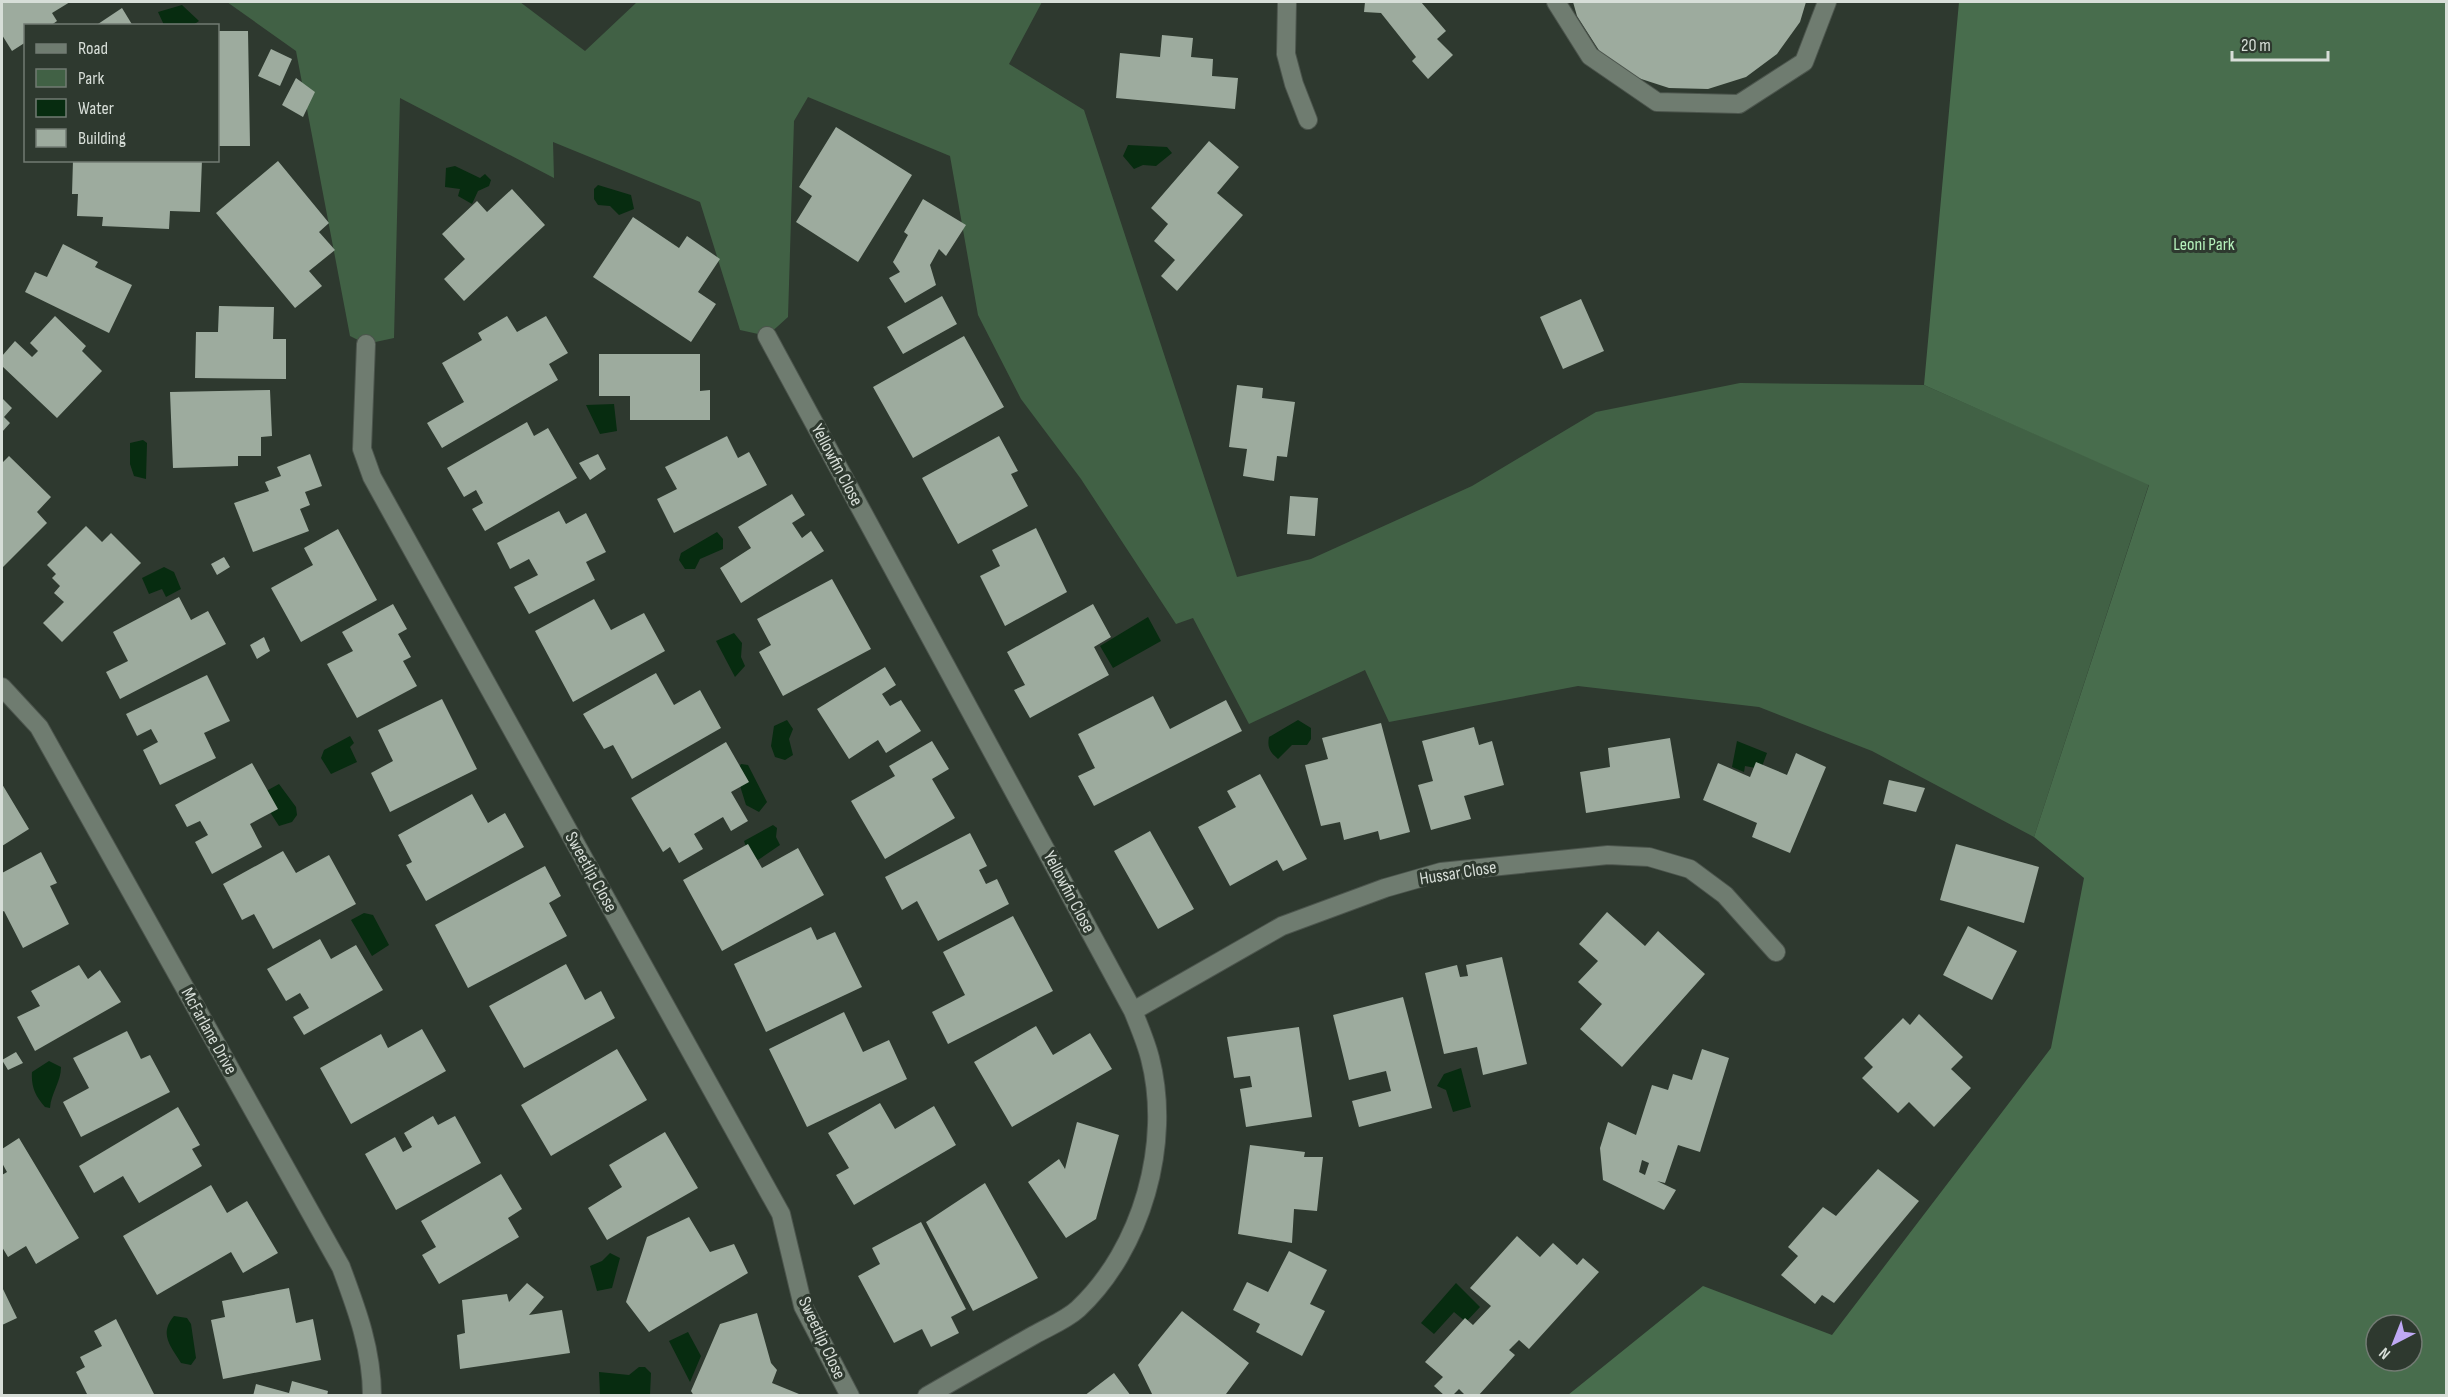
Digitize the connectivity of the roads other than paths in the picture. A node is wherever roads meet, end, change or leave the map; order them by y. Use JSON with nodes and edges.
{"nodes":[{"id":1,"x":1287,"y":2,"type":"edge"},
{"id":2,"x":1556,"y":2,"type":"edge"},
{"id":3,"x":1827,"y":2,"type":"edge"},
{"id":4,"x":1308,"y":120,"type":"dead end"},
{"id":5,"x":767,"y":336,"type":"dead end"},
{"id":6,"x":366,"y":344,"type":"dead end"},
{"id":7,"x":2,"y":687,"type":"edge"},
{"id":8,"x":1776,"y":952,"type":"dead end"},
{"id":9,"x":1133,"y":1011,"type":"junction"},
{"id":10,"x":372,"y":1395,"type":"edge"},
{"id":11,"x":850,"y":1395,"type":"edge"},
{"id":12,"x":927,"y":1395,"type":"edge"}],
"edges":[{"from":1,"to":4,"type":"street"},
{"from":2,"to":3,"type":"street"},
{"from":5,"to":9,"type":"street","name":"Yellowfin Close"},
{"from":6,"to":11,"type":"street","name":"Sweetlip Close"},
{"from":7,"to":10,"type":"street","name":"McFarlane Drive"},
{"from":8,"to":9,"type":"street","name":"Hussar Close"},
{"from":9,"to":12,"type":"street","name":"Yellowfin Close"}]}
